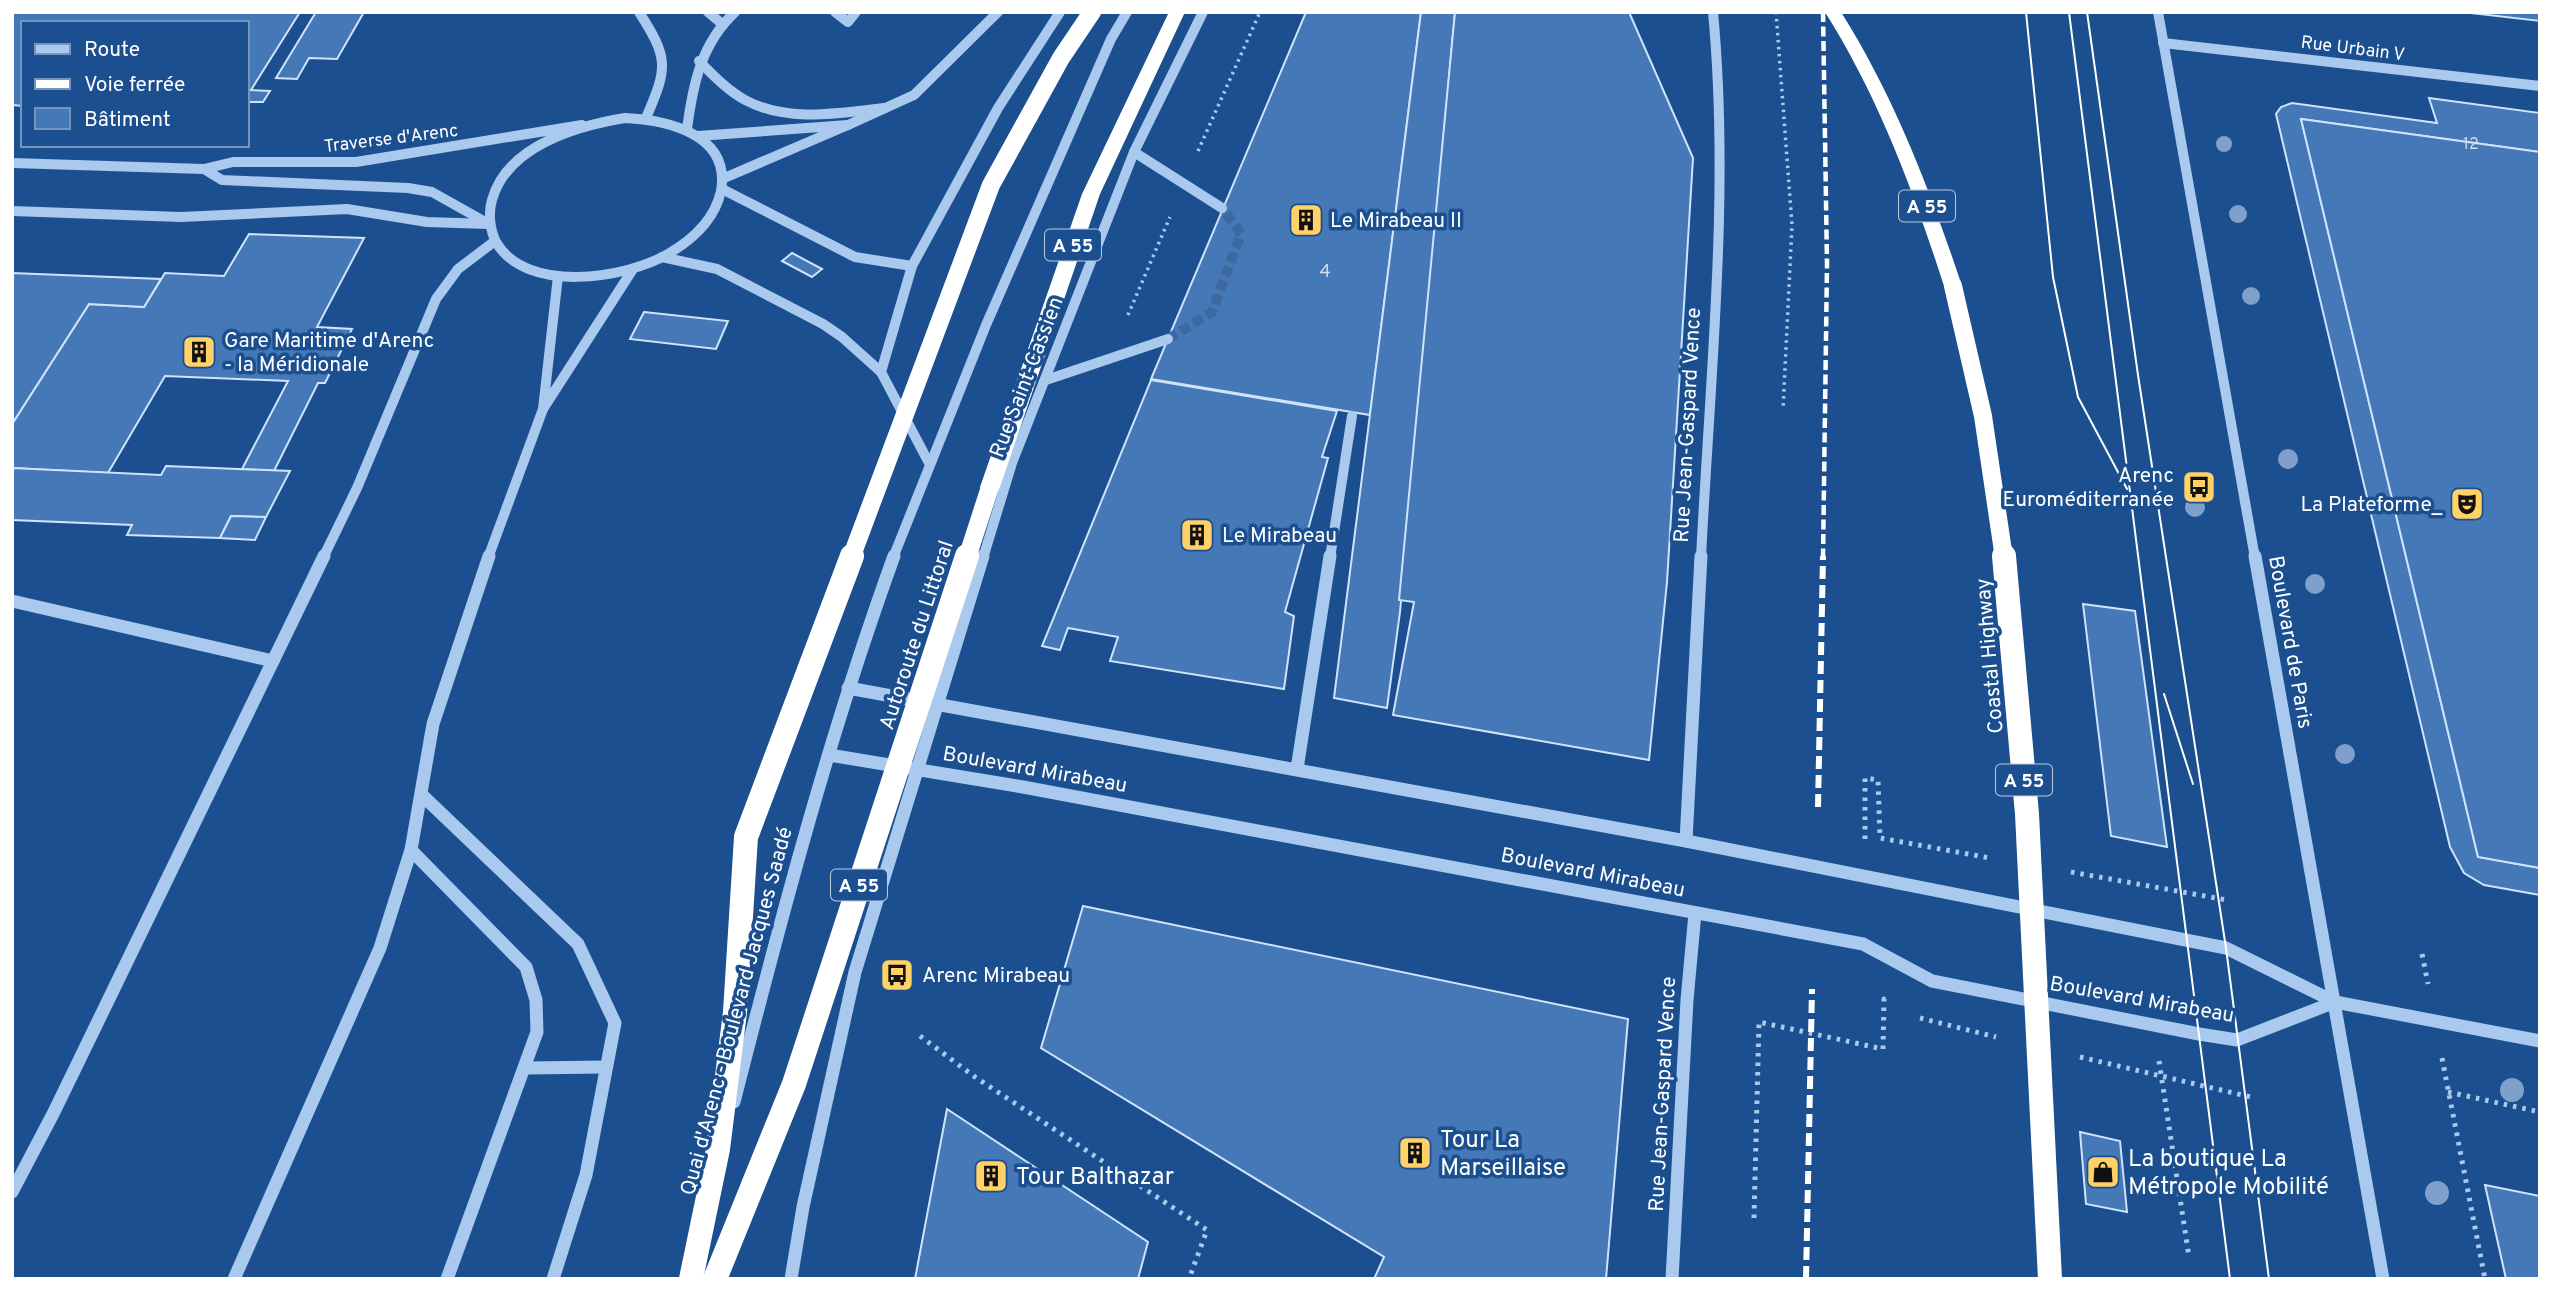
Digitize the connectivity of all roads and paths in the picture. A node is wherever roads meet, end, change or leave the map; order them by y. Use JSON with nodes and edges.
{"nodes":[{"id":1,"x":639,"y":12,"type":"edge"},
{"id":2,"x":708,"y":12,"type":"edge"},
{"id":3,"x":735,"y":12,"type":"edge"},
{"id":4,"x":835,"y":12,"type":"edge"},
{"id":5,"x":856,"y":12,"type":"edge"},
{"id":6,"x":998,"y":12,"type":"edge"},
{"id":7,"x":1060,"y":12,"type":"edge"},
{"id":8,"x":1092,"y":12,"type":"edge"},
{"id":9,"x":1126,"y":12,"type":"edge"},
{"id":10,"x":1177,"y":12,"type":"edge"},
{"id":11,"x":1203,"y":12,"type":"edge"},
{"id":12,"x":1713,"y":12,"type":"edge"},
{"id":13,"x":1776,"y":12,"type":"edge"},
{"id":14,"x":1833,"y":12,"type":"edge"},
{"id":15,"x":2158,"y":12,"type":"edge"},
{"id":16,"x":721,"y":23,"type":"junction"},
{"id":17,"x":2163,"y":43,"type":"junction"},
{"id":18,"x":699,"y":61,"type":"junction"},
{"id":19,"x":2540,"y":86,"type":"edge"},
{"id":20,"x":885,"y":108,"type":"junction"},
{"id":21,"x":646,"y":118,"type":"junction"},
{"id":22,"x":582,"y":125,"type":"junction"},
{"id":23,"x":848,"y":125,"type":"junction"},
{"id":24,"x":687,"y":129,"type":"junction"},
{"id":25,"x":698,"y":135,"type":"junction"},
{"id":26,"x":1134,"y":152,"type":"junction"},
{"id":27,"x":12,"y":163,"type":"edge"},
{"id":28,"x":331,"y":163,"type":"junction"},
{"id":29,"x":204,"y":169,"type":"junction"},
{"id":30,"x":262,"y":181,"type":"junction"},
{"id":31,"x":722,"y":184,"type":"junction"},
{"id":32,"x":1222,"y":208,"type":"tunnel mouth"},
{"id":33,"x":12,"y":211,"type":"edge"},
{"id":34,"x":489,"y":224,"type":"junction"},
{"id":35,"x":495,"y":241,"type":"junction"},
{"id":36,"x":662,"y":257,"type":"junction"},
{"id":37,"x":912,"y":266,"type":"junction"},
{"id":38,"x":633,"y":269,"type":"junction"},
{"id":39,"x":558,"y":276,"type":"junction"},
{"id":40,"x":1168,"y":339,"type":"tunnel mouth"},
{"id":41,"x":881,"y":372,"type":"junction"},
{"id":42,"x":1046,"y":380,"type":"junction"},
{"id":43,"x":543,"y":409,"type":"junction"},
{"id":44,"x":1783,"y":410,"type":"dead end"},
{"id":45,"x":1352,"y":416,"type":"dead end"},
{"id":46,"x":929,"y":463,"type":"junction"},
{"id":47,"x":12,"y":601,"type":"edge"},
{"id":48,"x":273,"y":661,"type":"junction"},
{"id":49,"x":848,"y":688,"type":"junction"},
{"id":50,"x":939,"y":703,"type":"junction"},
{"id":51,"x":829,"y":755,"type":"junction"},
{"id":52,"x":1297,"y":769,"type":"junction"},
{"id":53,"x":917,"y":770,"type":"junction"},
{"id":54,"x":423,"y":796,"type":"junction"},
{"id":55,"x":1686,"y":841,"type":"junction"},
{"id":56,"x":1865,"y":843,"type":"dead end"},
{"id":57,"x":411,"y":850,"type":"junction"},
{"id":58,"x":2000,"y":859,"type":"dead end"},
{"id":59,"x":2067,"y":872,"type":"dead end"},
{"id":60,"x":2227,"y":900,"type":"dead end"},
{"id":61,"x":1695,"y":913,"type":"junction"},
{"id":62,"x":2335,"y":1002,"type":"junction"},
{"id":63,"x":2152,"y":1023,"type":"junction"},
{"id":64,"x":920,"y":1036,"type":"dead end"},
{"id":65,"x":2540,"y":1041,"type":"edge"},
{"id":66,"x":1883,"y":1049,"type":"dead end"},
{"id":67,"x":606,"y":1067,"type":"junction"},
{"id":68,"x":525,"y":1068,"type":"junction"},
{"id":69,"x":2179,"y":1080,"type":"dead end"},
{"id":70,"x":2255,"y":1098,"type":"dead end"},
{"id":71,"x":2540,"y":1112,"type":"edge"},
{"id":72,"x":12,"y":1192,"type":"edge"},
{"id":73,"x":1754,"y":1218,"type":"dead end"},
{"id":74,"x":2189,"y":1257,"type":"dead end"},
{"id":75,"x":234,"y":1279,"type":"edge"},
{"id":76,"x":447,"y":1279,"type":"edge"},
{"id":77,"x":553,"y":1279,"type":"edge"},
{"id":78,"x":689,"y":1279,"type":"edge"},
{"id":79,"x":715,"y":1279,"type":"edge"},
{"id":80,"x":791,"y":1279,"type":"edge"},
{"id":81,"x":1189,"y":1279,"type":"edge"},
{"id":82,"x":1672,"y":1279,"type":"edge"},
{"id":83,"x":2050,"y":1279,"type":"edge"},
{"id":84,"x":2383,"y":1279,"type":"edge"},
{"id":85,"x":2485,"y":1279,"type":"edge"}],
"edges":[{"from":1,"to":21,"type":"street"},
{"from":2,"to":16,"type":"street"},
{"from":3,"to":16,"type":"street"},
{"from":4,"to":5,"type":"street"},
{"from":6,"to":20,"type":"street"},
{"from":7,"to":37,"type":"street"},
{"from":8,"to":78,"type":"highway","bridge":true},
{"from":9,"to":46,"type":"street"},
{"from":10,"to":79,"type":"highway","name":"Autoroute du Littoral","number":"A 55","bridge":true},
{"from":11,"to":26,"type":"street","name":"Rue Saint-Cassien"},
{"from":12,"to":55,"type":"street","name":"Rue Jean-Gaspard Vence"},
{"from":13,"to":44,"type":"path"},
{"from":14,"to":83,"type":"highway","name":"Coastal Highway","number":"A 55","bridge":true},
{"from":15,"to":17,"type":"street","name":"Boulevard de Paris"},
{"from":16,"to":18,"type":"street"},
{"from":17,"to":19,"type":"street","name":"Rue Urbain V"},
{"from":17,"to":62,"type":"street","name":"Boulevard de Paris"},
{"from":18,"to":20,"type":"street"},
{"from":18,"to":24,"type":"street"},
{"from":20,"to":23,"type":"street"},
{"from":21,"to":22,"type":"street"},
{"from":21,"to":24,"type":"street"},
{"from":22,"to":28,"type":"street","name":"Traverse d'Arenc"},
{"from":22,"to":34,"type":"street"},
{"from":23,"to":25,"type":"street"},
{"from":23,"to":31,"type":"street"},
{"from":24,"to":25,"type":"street"},
{"from":25,"to":31,"type":"street"},
{"from":26,"to":32,"type":"street"},
{"from":26,"to":42,"type":"street","name":"Rue Saint-Cassien"},
{"from":27,"to":29,"type":"street","name":"Traverse d'Arenc"},
{"from":28,"to":29,"type":"street","name":"Traverse d'Arenc"},
{"from":28,"to":30,"type":"street"},
{"from":29,"to":30,"type":"street","name":"Traverse d'Arenc"},
{"from":30,"to":34,"type":"street","name":"Traverse d'Arenc"},
{"from":31,"to":36,"type":"street"},
{"from":31,"to":37,"type":"street"},
{"from":33,"to":34,"type":"street"},
{"from":34,"to":35,"type":"street"},
{"from":35,"to":39,"type":"street"},
{"from":35,"to":48,"type":"street"},
{"from":36,"to":38,"type":"street"},
{"from":36,"to":41,"type":"street"},
{"from":37,"to":41,"type":"street"},
{"from":38,"to":39,"type":"street"},
{"from":38,"to":43,"type":"street"},
{"from":39,"to":43,"type":"street"},
{"from":40,"to":42,"type":"street"},
{"from":41,"to":46,"type":"street"},
{"from":42,"to":50,"type":"street","name":"Rue Saint-Cassien"},
{"from":43,"to":54,"type":"street"},
{"from":45,"to":52,"type":"street"},
{"from":46,"to":49,"type":"street"},
{"from":47,"to":48,"type":"street"},
{"from":48,"to":72,"type":"street"},
{"from":49,"to":50,"type":"street"},
{"from":49,"to":51,"type":"street"},
{"from":50,"to":52,"type":"street"},
{"from":50,"to":53,"type":"street","name":"Rue Saint-Cassien"},
{"from":51,"to":53,"type":"street","name":"Boulevard Mirabeau"},
{"from":51,"to":78,"type":"street","name":"Quai d'Arenc - Boulevard Jacques Saadé"},
{"from":52,"to":55,"type":"street"},
{"from":53,"to":61,"type":"street","name":"Boulevard Mirabeau"},
{"from":53,"to":80,"type":"street"},
{"from":54,"to":57,"type":"street"},
{"from":54,"to":67,"type":"street"},
{"from":55,"to":62,"type":"street"},
{"from":56,"to":58,"type":"path"},
{"from":57,"to":68,"type":"street"},
{"from":57,"to":75,"type":"street"},
{"from":59,"to":60,"type":"path"},
{"from":61,"to":63,"type":"street","name":"Boulevard Mirabeau"},
{"from":61,"to":82,"type":"street","name":"Rue Jean-Gaspard Vence"},
{"from":62,"to":63,"type":"street","name":"Boulevard Mirabeau"},
{"from":62,"to":65,"type":"street"},
{"from":62,"to":84,"type":"street","name":"Boulevard de Paris"},
{"from":63,"to":74,"type":"path"},
{"from":64,"to":81,"type":"path"},
{"from":66,"to":73,"type":"path"},
{"from":67,"to":68,"type":"street"},
{"from":67,"to":77,"type":"street"},
{"from":68,"to":76,"type":"street"},
{"from":69,"to":70,"type":"path"},
{"from":71,"to":85,"type":"path"}]}
